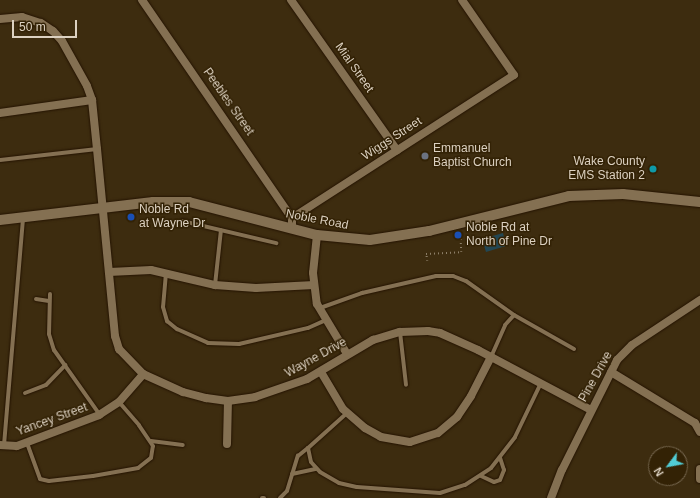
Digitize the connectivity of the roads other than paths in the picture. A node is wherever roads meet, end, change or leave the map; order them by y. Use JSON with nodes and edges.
{"nodes":[{"id":1,"x":142,"y":0,"type":"edge"},
{"id":2,"x":291,"y":0,"type":"edge"},
{"id":3,"x":462,"y":0,"type":"edge"},
{"id":4,"x":0,"y":19,"type":"edge"},
{"id":5,"x":92,"y":100,"type":"junction"},
{"id":6,"x":0,"y":114,"type":"edge"},
{"id":7,"x":97,"y":149,"type":"junction"},
{"id":8,"x":398,"y":150,"type":"junction"},
{"id":9,"x":0,"y":160,"type":"edge"},
{"id":10,"x":700,"y":202,"type":"edge"},
{"id":11,"x":103,"y":207,"type":"junction"},
{"id":12,"x":23,"y":216,"type":"junction"},
{"id":13,"x":0,"y":220,"type":"edge"},
{"id":14,"x":182,"y":221,"type":"dead end"},
{"id":15,"x":292,"y":224,"type":"junction"},
{"id":16,"x":221,"y":230,"type":"junction"},
{"id":17,"x":317,"y":235,"type":"junction"},
{"id":18,"x":276,"y":243,"type":"dead end"},
{"id":19,"x":109,"y":272,"type":"junction"},
{"id":20,"x":166,"y":272,"type":"junction"},
{"id":21,"x":314,"y":285,"type":"junction"},
{"id":22,"x":215,"y":286,"type":"junction"},
{"id":23,"x":50,"y":294,"type":"dead end"},
{"id":24,"x":36,"y":299,"type":"dead end"},
{"id":25,"x":700,"y":300,"type":"edge"},
{"id":26,"x":49,"y":301,"type":"junction"},
{"id":27,"x":320,"y":309,"type":"junction"},
{"id":28,"x":514,"y":315,"type":"junction"},
{"id":29,"x":326,"y":320,"type":"junction"},
{"id":30,"x":400,"y":332,"type":"junction"},
{"id":31,"x":574,"y":349,"type":"dead end"},
{"id":32,"x":347,"y":354,"type":"junction"},
{"id":33,"x":491,"y":357,"type":"junction"},
{"id":34,"x":65,"y":365,"type":"junction"},
{"id":35,"x":321,"y":372,"type":"junction"},
{"id":36,"x":611,"y":372,"type":"junction"},
{"id":37,"x":143,"y":374,"type":"junction"},
{"id":38,"x":541,"y":383,"type":"junction"},
{"id":39,"x":406,"y":385,"type":"dead end"},
{"id":40,"x":25,"y":393,"type":"dead end"},
{"id":41,"x":228,"y":401,"type":"junction"},
{"id":42,"x":119,"y":402,"type":"junction"},
{"id":43,"x":591,"y":410,"type":"junction"},
{"id":44,"x":347,"y":413,"type":"junction"},
{"id":45,"x":100,"y":415,"type":"junction"},
{"id":46,"x":700,"y":432,"type":"edge"},
{"id":47,"x":151,"y":441,"type":"junction"},
{"id":48,"x":27,"y":443,"type":"junction"},
{"id":49,"x":227,"y":444,"type":"dead end"},
{"id":50,"x":2,"y":445,"type":"edge"},
{"id":51,"x":183,"y":445,"type":"dead end"},
{"id":52,"x":308,"y":448,"type":"junction"},
{"id":53,"x":500,"y":458,"type":"junction"},
{"id":54,"x":316,"y":468,"type":"junction"},
{"id":55,"x":700,"y":469,"type":"edge"},
{"id":56,"x":292,"y":474,"type":"junction"},
{"id":57,"x":482,"y":476,"type":"junction"},
{"id":58,"x":700,"y":479,"type":"edge"},
{"id":59,"x":280,"y":498,"type":"edge"},
{"id":60,"x":551,"y":498,"type":"edge"}],
"edges":[{"from":1,"to":15,"type":"street","name":"Peebles Street"},
{"from":2,"to":8,"type":"street","name":"Mial Street"},
{"from":3,"to":8,"type":"street","name":"Wiggs Street"},
{"from":4,"to":5,"type":"street","name":"Wayne Drive"},
{"from":5,"to":6,"type":"street"},
{"from":5,"to":7,"type":"street","name":"Wayne Drive"},
{"from":7,"to":9,"type":"lane"},
{"from":7,"to":11,"type":"street","name":"Wayne Drive"},
{"from":8,"to":15,"type":"street","name":"Wiggs Street"},
{"from":10,"to":17,"type":"street","name":"Noble Road"},
{"from":11,"to":12,"type":"street","name":"Noble Road"},
{"from":11,"to":15,"type":"street","name":"Noble Road"},
{"from":11,"to":19,"type":"street","name":"Wayne Drive"},
{"from":12,"to":13,"type":"street","name":"Noble Road"},
{"from":12,"to":50,"type":"lane"},
{"from":14,"to":16,"type":"lane"},
{"from":15,"to":17,"type":"street","name":"Noble Road"},
{"from":16,"to":18,"type":"lane"},
{"from":16,"to":22,"type":"lane"},
{"from":17,"to":21,"type":"street"},
{"from":19,"to":20,"type":"street"},
{"from":19,"to":37,"type":"street","name":"Wayne Drive"},
{"from":20,"to":22,"type":"street"},
{"from":20,"to":29,"type":"lane"},
{"from":21,"to":22,"type":"street"},
{"from":21,"to":27,"type":"street"},
{"from":23,"to":26,"type":"lane"},
{"from":24,"to":26,"type":"lane"},
{"from":25,"to":36,"type":"street","name":"Pine Drive"},
{"from":26,"to":34,"type":"lane"},
{"from":27,"to":28,"type":"lane"},
{"from":27,"to":29,"type":"street"},
{"from":28,"to":31,"type":"lane"},
{"from":28,"to":33,"type":"lane"},
{"from":29,"to":32,"type":"street"},
{"from":30,"to":32,"type":"street","name":"Wayne Drive"},
{"from":30,"to":33,"type":"street","name":"Wayne Drive"},
{"from":30,"to":39,"type":"lane"},
{"from":32,"to":35,"type":"street","name":"Wayne Drive"},
{"from":33,"to":38,"type":"street","name":"Wayne Drive"},
{"from":33,"to":44,"type":"street"},
{"from":34,"to":40,"type":"lane"},
{"from":34,"to":45,"type":"lane"},
{"from":35,"to":41,"type":"street","name":"Wayne Drive"},
{"from":35,"to":44,"type":"street"},
{"from":36,"to":43,"type":"street","name":"Pine Drive"},
{"from":36,"to":46,"type":"street"},
{"from":37,"to":41,"type":"street","name":"Wayne Drive"},
{"from":37,"to":42,"type":"street","name":"Yancey Street"},
{"from":38,"to":43,"type":"street","name":"Wayne Drive"},
{"from":38,"to":53,"type":"lane"},
{"from":41,"to":49,"type":"street"},
{"from":42,"to":45,"type":"street","name":"Yancey Street"},
{"from":42,"to":47,"type":"lane"},
{"from":43,"to":60,"type":"street","name":"Pine Drive"},
{"from":44,"to":52,"type":"lane"},
{"from":45,"to":48,"type":"street","name":"Yancey Street"},
{"from":47,"to":48,"type":"lane"},
{"from":47,"to":51,"type":"lane"},
{"from":48,"to":50,"type":"street","name":"Yancey Street"},
{"from":52,"to":54,"type":"lane"},
{"from":52,"to":56,"type":"lane"},
{"from":53,"to":57,"type":"lane"},
{"from":53,"to":57,"type":"lane"},
{"from":54,"to":56,"type":"lane"},
{"from":54,"to":57,"type":"lane"},
{"from":55,"to":58,"type":"street"},
{"from":56,"to":59,"type":"lane"}]}
